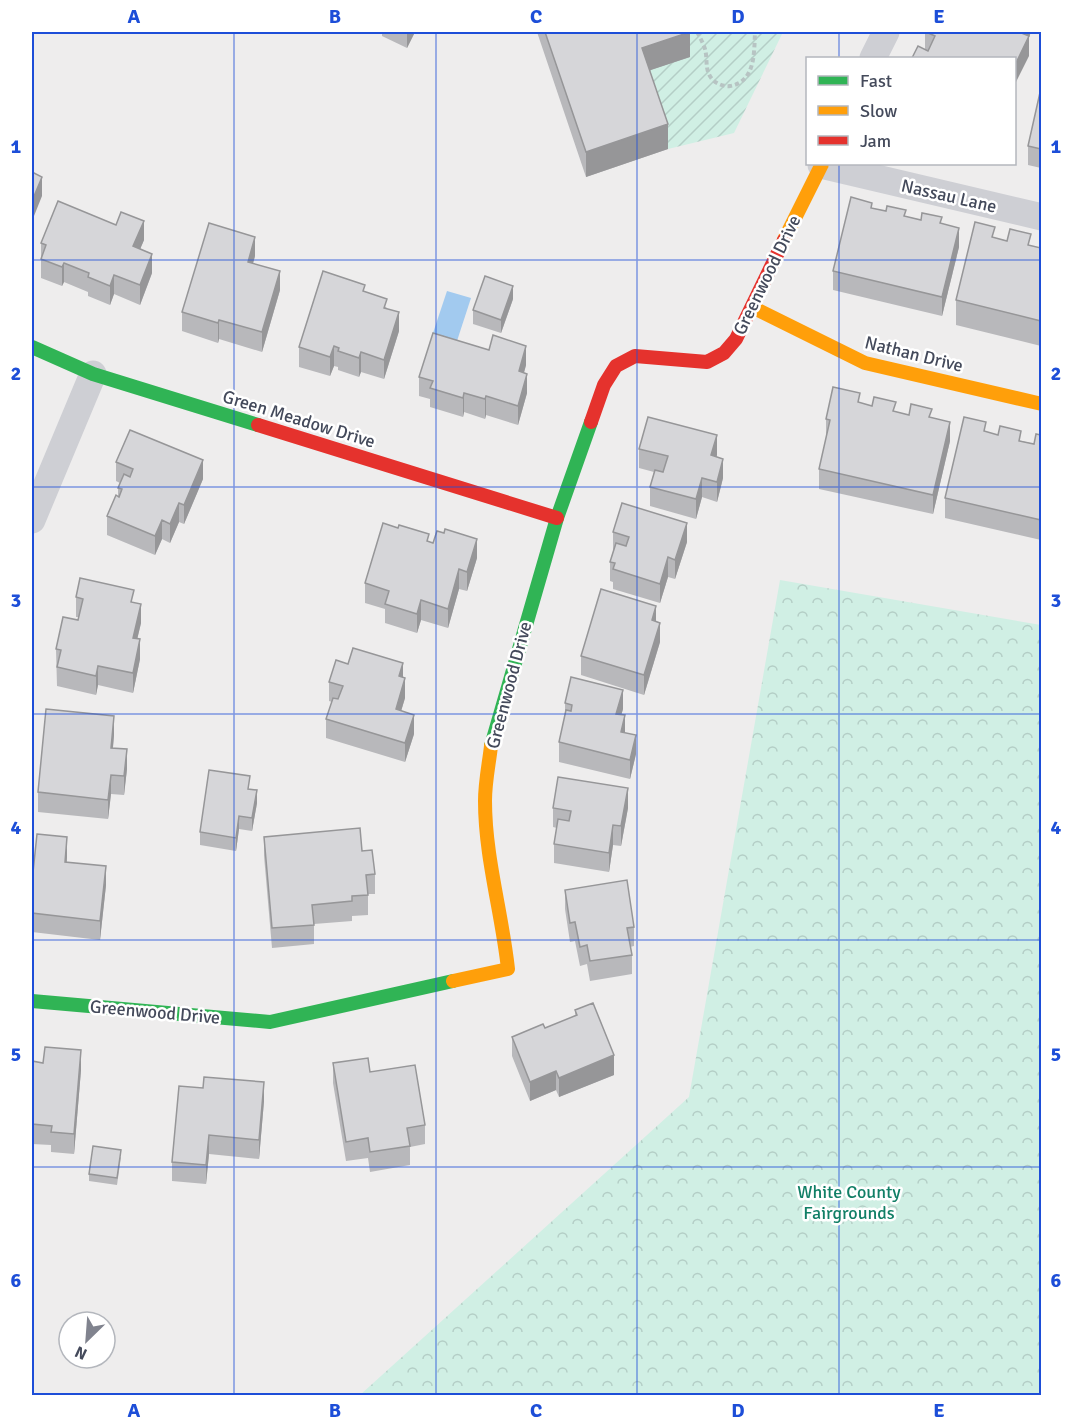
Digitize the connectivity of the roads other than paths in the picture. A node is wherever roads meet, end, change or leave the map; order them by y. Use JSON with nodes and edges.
{"nodes":[{"id":1,"x":886,"y":32,"type":"edge"},
{"id":2,"x":874,"y":57,"type":"edge"},
{"id":3,"x":821,"y":165,"type":"edge"},
{"id":4,"x":825,"y":165,"type":"edge"},
{"id":5,"x":1041,"y":217,"type":"edge"},
{"id":6,"x":752,"y":307,"type":"junction"},
{"id":7,"x":32,"y":347,"type":"edge"},
{"id":8,"x":93,"y":374,"type":"junction"},
{"id":9,"x":1041,"y":404,"type":"edge"},
{"id":10,"x":557,"y":518,"type":"junction"},
{"id":11,"x":32,"y":520,"type":"edge"},
{"id":12,"x":32,"y":1002,"type":"edge"}],
"edges":[{"from":1,"to":2,"type":"street"},
{"from":3,"to":6,"type":"street","name":"Greenwood Drive"},
{"from":4,"to":5,"type":"street","name":"Nassau Lane"},
{"from":6,"to":9,"type":"street","name":"Nathan Drive"},
{"from":6,"to":10,"type":"street","name":"Greenwood Drive"},
{"from":7,"to":8,"type":"street","name":"Green Meadow Drive"},
{"from":8,"to":10,"type":"street","name":"Green Meadow Drive"},
{"from":8,"to":11,"type":"street"},
{"from":10,"to":12,"type":"street","name":"Greenwood Drive"}]}
